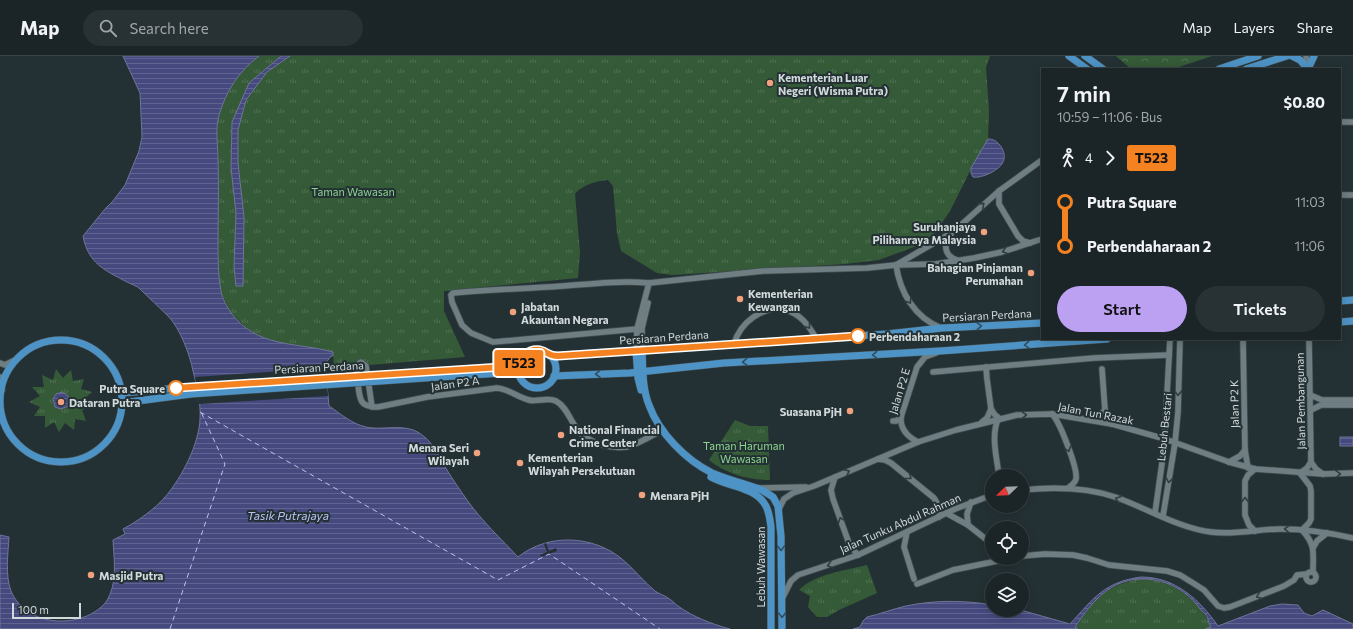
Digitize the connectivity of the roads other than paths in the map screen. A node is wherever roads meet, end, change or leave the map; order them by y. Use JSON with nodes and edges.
{"nodes":[{"id":1,"x":1069,"y":56,"type":"edge"},
{"id":2,"x":1085,"y":56,"type":"edge"},
{"id":3,"x":1258,"y":56,"type":"edge"},
{"id":4,"x":1287,"y":56,"type":"edge"},
{"id":5,"x":1292,"y":56,"type":"edge"},
{"id":6,"x":1306,"y":56,"type":"edge"},
{"id":7,"x":1314,"y":56,"type":"edge"},
{"id":8,"x":1086,"y":68,"type":"edge"},
{"id":9,"x":1102,"y":68,"type":"edge"},
{"id":10,"x":1222,"y":68,"type":"edge"},
{"id":11,"x":1250,"y":68,"type":"edge"},
{"id":12,"x":1306,"y":68,"type":"edge"},
{"id":13,"x":1307,"y":68,"type":"edge"},
{"id":14,"x":1308,"y":68,"type":"edge"},
{"id":15,"x":1341,"y":122,"type":"edge"},
{"id":16,"x":1353,"y":122,"type":"edge"},
{"id":17,"x":1041,"y":161,"type":"edge"},
{"id":18,"x":998,"y":191,"type":"junction"},
{"id":19,"x":1341,"y":195,"type":"edge"},
{"id":20,"x":1353,"y":195,"type":"edge"},
{"id":21,"x":953,"y":232,"type":"junction"},
{"id":22,"x":1041,"y":239,"type":"edge"},
{"id":23,"x":1030,"y":243,"type":"junction"},
{"id":24,"x":959,"y":261,"type":"junction"},
{"id":25,"x":896,"y":265,"type":"junction"},
{"id":26,"x":651,"y":283,"type":"junction"},
{"id":27,"x":1353,"y":300,"type":"edge"},
{"id":28,"x":1341,"y":301,"type":"edge"},
{"id":29,"x":1353,"y":321,"type":"edge"},
{"id":30,"x":1341,"y":322,"type":"edge"},
{"id":31,"x":1041,"y":323,"type":"edge"},
{"id":32,"x":942,"y":328,"type":"junction"},
{"id":33,"x":637,"y":329,"type":"junction"},
{"id":34,"x":816,"y":338,"type":"junction"},
{"id":35,"x":1093,"y":340,"type":"edge"},
{"id":36,"x":1170,"y":340,"type":"edge"},
{"id":37,"x":1180,"y":340,"type":"edge"},
{"id":38,"x":1243,"y":340,"type":"edge"},
{"id":39,"x":1309,"y":340,"type":"edge"},
{"id":40,"x":734,"y":344,"type":"junction"},
{"id":41,"x":639,"y":350,"type":"junction"},
{"id":42,"x":940,"y":351,"type":"junction"},
{"id":43,"x":1170,"y":355,"type":"junction"},
{"id":44,"x":550,"y":356,"type":"junction"},
{"id":45,"x":17,"y":359,"type":"junction"},
{"id":46,"x":0,"y":363,"type":"edge"},
{"id":47,"x":986,"y":367,"type":"junction"},
{"id":48,"x":518,"y":369,"type":"junction"},
{"id":49,"x":1102,"y":369,"type":"dead end"},
{"id":50,"x":656,"y":370,"type":"junction"},
{"id":51,"x":640,"y":372,"type":"junction"},
{"id":52,"x":933,"y":372,"type":"dead end"},
{"id":53,"x":554,"y":376,"type":"junction"},
{"id":54,"x":0,"y":377,"type":"edge"},
{"id":55,"x":645,"y":388,"type":"junction"},
{"id":56,"x":2,"y":390,"type":"junction"},
{"id":57,"x":191,"y":390,"type":"junction"},
{"id":58,"x":122,"y":393,"type":"junction"},
{"id":59,"x":1310,"y":394,"type":"junction"},
{"id":60,"x":1353,"y":400,"type":"edge"},
{"id":61,"x":122,"y":403,"type":"junction"},
{"id":62,"x":1353,"y":405,"type":"edge"},
{"id":63,"x":372,"y":407,"type":"junction"},
{"id":64,"x":991,"y":409,"type":"junction"},
{"id":65,"x":1105,"y":410,"type":"junction"},
{"id":66,"x":1311,"y":410,"type":"junction"},
{"id":67,"x":1052,"y":414,"type":"junction"},
{"id":68,"x":901,"y":417,"type":"junction"},
{"id":69,"x":999,"y":418,"type":"junction"},
{"id":70,"x":1092,"y":420,"type":"junction"},
{"id":71,"x":893,"y":421,"type":"dead end"},
{"id":72,"x":980,"y":424,"type":"junction"},
{"id":73,"x":1112,"y":424,"type":"junction"},
{"id":74,"x":661,"y":431,"type":"junction"},
{"id":75,"x":1165,"y":439,"type":"junction"},
{"id":76,"x":918,"y":442,"type":"junction"},
{"id":77,"x":1175,"y":443,"type":"junction"},
{"id":78,"x":1245,"y":450,"type":"junction"},
{"id":79,"x":876,"y":460,"type":"junction"},
{"id":80,"x":1229,"y":462,"type":"junction"},
{"id":81,"x":1311,"y":462,"type":"junction"},
{"id":82,"x":693,"y":464,"type":"junction"},
{"id":83,"x":1248,"y":468,"type":"junction"},
{"id":84,"x":998,"y":469,"type":"edge"},
{"id":85,"x":1255,"y":469,"type":"junction"},
{"id":86,"x":1300,"y":473,"type":"junction"},
{"id":87,"x":1353,"y":473,"type":"edge"},
{"id":88,"x":1323,"y":474,"type":"junction"},
{"id":89,"x":834,"y":477,"type":"junction"},
{"id":90,"x":814,"y":486,"type":"junction"},
{"id":91,"x":758,"y":488,"type":"junction"},
{"id":92,"x":1068,"y":488,"type":"junction"},
{"id":93,"x":1029,"y":489,"type":"edge"},
{"id":94,"x":985,"y":497,"type":"edge"},
{"id":95,"x":971,"y":502,"type":"junction"},
{"id":96,"x":779,"y":509,"type":"junction"},
{"id":97,"x":946,"y":513,"type":"junction"},
{"id":98,"x":1155,"y":513,"type":"junction"},
{"id":99,"x":1163,"y":516,"type":"junction"},
{"id":100,"x":939,"y":517,"type":"junction"},
{"id":101,"x":968,"y":525,"type":"junction"},
{"id":102,"x":771,"y":527,"type":"junction"},
{"id":103,"x":1302,"y":530,"type":"junction"},
{"id":104,"x":1255,"y":531,"type":"junction"},
{"id":105,"x":907,"y":532,"type":"junction"},
{"id":106,"x":1327,"y":533,"type":"junction"},
{"id":107,"x":985,"y":538,"type":"edge"},
{"id":108,"x":1353,"y":538,"type":"edge"},
{"id":109,"x":892,"y":540,"type":"junction"},
{"id":110,"x":904,"y":547,"type":"junction"},
{"id":111,"x":1313,"y":548,"type":"junction"},
{"id":112,"x":858,"y":555,"type":"junction"},
{"id":113,"x":1029,"y":555,"type":"edge"},
{"id":114,"x":985,"y":563,"type":"edge"},
{"id":115,"x":782,"y":600,"type":"junction"},
{"id":116,"x":771,"y":629,"type":"edge"},
{"id":117,"x":782,"y":629,"type":"edge"}],
"edges":[{"from":1,"to":8,"type":"main road"},
{"from":2,"to":9,"type":"main road"},
{"from":3,"to":10,"type":"main road"},
{"from":4,"to":11,"type":"main road"},
{"from":5,"to":12,"type":"main road"},
{"from":6,"to":13,"type":"street"},
{"from":7,"to":14,"type":"main road"},
{"from":15,"to":16,"type":"street"},
{"from":17,"to":18,"type":"street"},
{"from":21,"to":18,"type":"street","one_way":true},
{"from":18,"to":23,"type":"street"},
{"from":19,"to":20,"type":"street"},
{"from":21,"to":24,"type":"street"},
{"from":21,"to":25,"type":"street"},
{"from":22,"to":23,"type":"street"},
{"from":23,"to":24,"type":"street","one_way":true},
{"from":24,"to":25,"type":"street"},
{"from":25,"to":26,"type":"street"},
{"from":25,"to":32,"type":"street","one_way":true},
{"from":26,"to":33,"type":"street","name":"Lebuh Wawasan"},
{"from":26,"to":33,"type":"street"},
{"from":26,"to":41,"type":"street","name":"Lebuh Wawasan"},
{"from":27,"to":28,"type":"main road"},
{"from":29,"to":30,"type":"main road"},
{"from":32,"to":31,"type":"main road","name":"Persiaran Perdana","one_way":true},
{"from":32,"to":34,"type":"main road","name":"Persiaran Perdana"},
{"from":33,"to":41,"type":"street","name":"Lebuh Wawasan"},
{"from":34,"to":40,"type":"main road","name":"Persiaran Perdana"},
{"from":40,"to":34,"type":"street","one_way":true},
{"from":35,"to":42,"type":"main road","one_way":true},
{"from":36,"to":43,"type":"street","name":"Lebuh Bestari"},
{"from":37,"to":77,"type":"street","name":"Lebuh Bestari","one_way":true},
{"from":38,"to":78,"type":"street","name":"Jalan P2 K"},
{"from":39,"to":59,"type":"street","name":"Jalan Pembangunan"},
{"from":40,"to":41,"type":"main road","name":"Persiaran Perdana"},
{"from":41,"to":44,"type":"main road","name":"Persiaran Perdana"},
{"from":41,"to":51,"type":"main road","name":"Lebuh Wawasan"},
{"from":42,"to":50,"type":"main road","one_way":true},
{"from":42,"to":68,"type":"street","name":"Jalan P2 E"},
{"from":43,"to":47,"type":"street"},
{"from":43,"to":75,"type":"street","name":"Lebuh Bestari"},
{"from":44,"to":48,"type":"main road"},
{"from":44,"to":53,"type":"main road"},
{"from":45,"to":46,"type":"street"},
{"from":45,"to":56,"type":"main road"},
{"from":45,"to":58,"type":"main road"},
{"from":47,"to":52,"type":"street"},
{"from":47,"to":64,"type":"street"},
{"from":48,"to":53,"type":"main road"},
{"from":48,"to":57,"type":"main road","name":"Persiaran Perdana","bridge":true},
{"from":49,"to":65,"type":"street"},
{"from":50,"to":51,"type":"main road"},
{"from":50,"to":55,"type":"main road"},
{"from":51,"to":53,"type":"main road","one_way":true},
{"from":51,"to":55,"type":"main road","name":"Lebuh Wawasan"},
{"from":51,"to":74,"type":"main road","name":"Lebuh Wawasan"},
{"from":54,"to":56,"type":"street"},
{"from":55,"to":74,"type":"main road","name":"Lebuh Wawasan"},
{"from":56,"to":61,"type":"main road"},
{"from":57,"to":58,"type":"main road","name":"Persiaran Perdana"},
{"from":57,"to":61,"type":"main road","name":"Persiaran Perdana"},
{"from":58,"to":61,"type":"main road"},
{"from":59,"to":60,"type":"street"},
{"from":59,"to":66,"type":"street","name":"Jalan Pembangunan"},
{"from":62,"to":66,"type":"street"},
{"from":63,"to":63,"type":"street"},
{"from":63,"to":74,"type":"street","name":"Jalan P2 A"},
{"from":64,"to":69,"type":"street"},
{"from":64,"to":72,"type":"street"},
{"from":65,"to":70,"type":"street"},
{"from":65,"to":73,"type":"street"},
{"from":66,"to":81,"type":"street","name":"Jalan Pembangunan"},
{"from":69,"to":67,"type":"street","name":"Jalan Tun Razak","one_way":true},
{"from":67,"to":70,"type":"street","name":"Jalan Tun Razak"},
{"from":67,"to":92,"type":"street","one_way":true},
{"from":68,"to":71,"type":"street"},
{"from":68,"to":76,"type":"street","name":"Jalan P2 E"},
{"from":69,"to":72,"type":"street","name":"Jalan Tun Razak"},
{"from":69,"to":84,"type":"street"},
{"from":70,"to":73,"type":"street","name":"Jalan Tun Razak"},
{"from":72,"to":76,"type":"street","name":"Jalan Tun Razak"},
{"from":73,"to":75,"type":"street","name":"Jalan Tun Razak"},
{"from":74,"to":82,"type":"main road","name":"Lebuh Wawasan"},
{"from":75,"to":77,"type":"street","name":"Jalan Tun Razak"},
{"from":75,"to":98,"type":"street","name":"Lebuh Bestari"},
{"from":76,"to":79,"type":"street","name":"Jalan Tun Razak"},
{"from":77,"to":80,"type":"street","name":"Jalan Tun Razak"},
{"from":77,"to":99,"type":"street","name":"Lebuh Bestari","one_way":true},
{"from":78,"to":80,"type":"street"},
{"from":78,"to":83,"type":"street","name":"Jalan P2 K"},
{"from":89,"to":79,"type":"street","name":"Jalan Tun Razak","one_way":true},
{"from":79,"to":100,"type":"street","one_way":true},
{"from":80,"to":83,"type":"street","name":"Jalan Tun Razak"},
{"from":81,"to":86,"type":"street","name":"Jalan Pembangunan"},
{"from":81,"to":88,"type":"street","name":"Jalan Pembangunan"},
{"from":82,"to":91,"type":"main road","name":"Lebuh Wawasan"},
{"from":82,"to":102,"type":"main road","name":"Lebuh Wawasan"},
{"from":83,"to":85,"type":"street","name":"Jalan Tun Razak"},
{"from":85,"to":86,"type":"street","name":"Jalan Tun Razak"},
{"from":104,"to":85,"type":"street","one_way":true},
{"from":86,"to":88,"type":"street","name":"Jalan Tun Razak"},
{"from":86,"to":103,"type":"street"},
{"from":88,"to":87,"type":"street","name":"Jalan Tun Razak","one_way":true},
{"from":89,"to":90,"type":"street","name":"Jalan Tun Razak"},
{"from":112,"to":89,"type":"street","one_way":true},
{"from":90,"to":91,"type":"street"},
{"from":90,"to":96,"type":"street","name":"Jalan Tun Razak"},
{"from":91,"to":96,"type":"main road","name":"Lebuh Wawasan"},
{"from":92,"to":93,"type":"street"},
{"from":98,"to":92,"type":"street","one_way":true},
{"from":94,"to":95,"type":"street","name":"Jalan Tunku Abdul Rahman"},
{"from":95,"to":97,"type":"street","name":"Jalan Tunku Abdul Rahman"},
{"from":95,"to":101,"type":"street"},
{"from":96,"to":102,"type":"main road"},
{"from":96,"to":115,"type":"main road","name":"Lebuh Wawasan","one_way":true},
{"from":97,"to":100,"type":"street","name":"Jalan Tunku Abdul Rahman"},
{"from":97,"to":101,"type":"street"},
{"from":98,"to":99,"type":"street"},
{"from":99,"to":104,"type":"street"},
{"from":100,"to":105,"type":"street","name":"Jalan Tunku Abdul Rahman"},
{"from":101,"to":107,"type":"street"},
{"from":102,"to":116,"type":"main road","name":"Lebuh Wawasan"},
{"from":103,"to":104,"type":"street","one_way":true},
{"from":103,"to":106,"type":"street"},
{"from":103,"to":111,"type":"street"},
{"from":105,"to":109,"type":"street","name":"Jalan Tunku Abdul Rahman"},
{"from":105,"to":110,"type":"street"},
{"from":106,"to":108,"type":"street"},
{"from":106,"to":111,"type":"street"},
{"from":109,"to":110,"type":"street"},
{"from":109,"to":112,"type":"street","name":"Jalan Tunku Abdul Rahman"},
{"from":110,"to":114,"type":"street"},
{"from":111,"to":113,"type":"street","one_way":true},
{"from":112,"to":115,"type":"street","name":"Jalan Tunku Abdul Rahman","one_way":true},
{"from":115,"to":117,"type":"main road","name":"Lebuh Wawasan","one_way":true}]}
